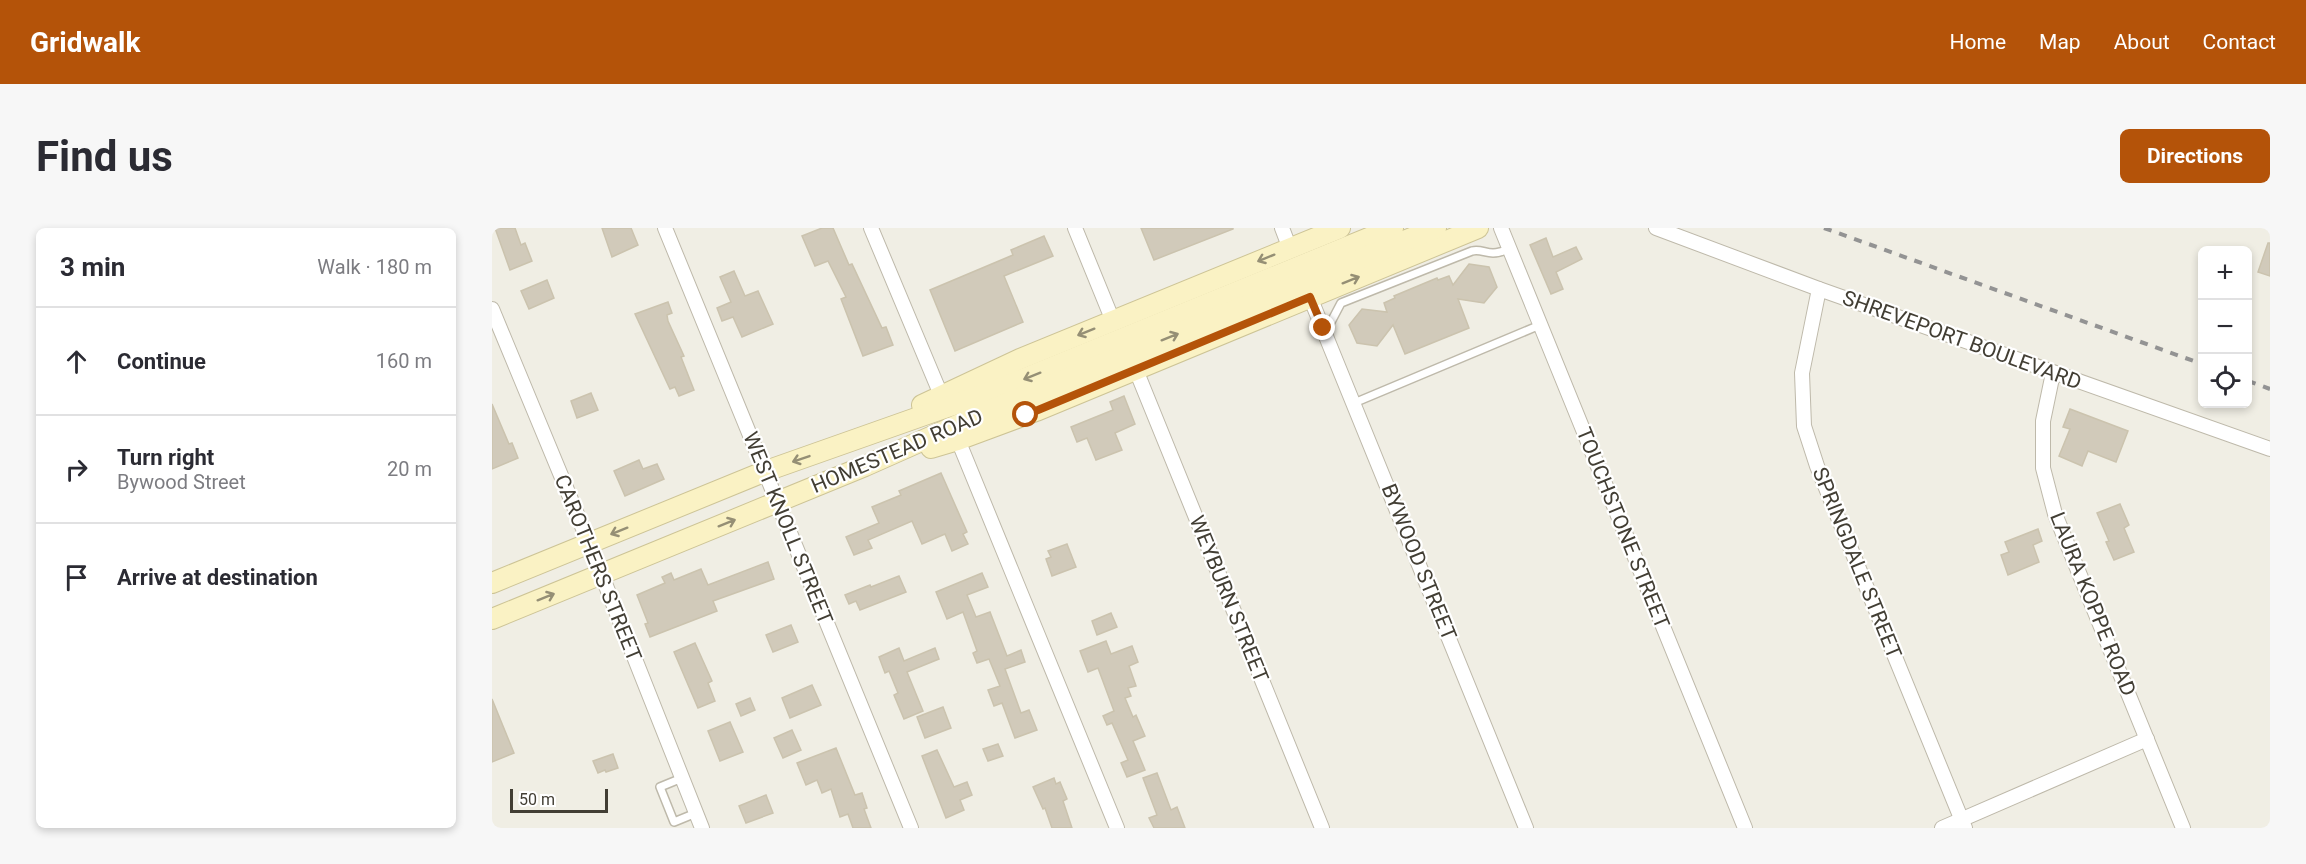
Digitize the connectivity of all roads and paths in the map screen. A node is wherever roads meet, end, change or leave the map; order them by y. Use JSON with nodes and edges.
{"nodes":[{"id":1,"x":665,"y":228,"type":"edge"},
{"id":2,"x":871,"y":228,"type":"edge"},
{"id":3,"x":1075,"y":228,"type":"edge"},
{"id":4,"x":1281,"y":228,"type":"edge"},
{"id":5,"x":1340,"y":228,"type":"edge"},
{"id":6,"x":1393,"y":228,"type":"edge"},
{"id":7,"x":1436,"y":228,"type":"edge"},
{"id":8,"x":1478,"y":228,"type":"edge"},
{"id":9,"x":1501,"y":228,"type":"edge"},
{"id":10,"x":1656,"y":228,"type":"edge"},
{"id":11,"x":1290,"y":249,"type":"junction"},
{"id":12,"x":1509,"y":249,"type":"junction"},
{"id":13,"x":1305,"y":281,"type":"junction"},
{"id":14,"x":1819,"y":289,"type":"junction"},
{"id":15,"x":492,"y":309,"type":"edge"},
{"id":16,"x":1113,"y":321,"type":"junction"},
{"id":17,"x":1540,"y":325,"type":"junction"},
{"id":18,"x":1323,"y":328,"type":"junction"},
{"id":19,"x":1136,"y":370,"type":"junction"},
{"id":20,"x":2053,"y":373,"type":"junction"},
{"id":21,"x":941,"y":396,"type":"junction"},
{"id":22,"x":1354,"y":403,"type":"junction"},
{"id":23,"x":856,"y":440,"type":"junction"},
{"id":24,"x":958,"y":440,"type":"junction"},
{"id":25,"x":2270,"y":450,"type":"edge"},
{"id":26,"x":865,"y":466,"type":"junction"},
{"id":27,"x":766,"y":471,"type":"junction"},
{"id":28,"x":778,"y":502,"type":"junction"},
{"id":29,"x":589,"y":543,"type":"junction"},
{"id":30,"x":600,"y":575,"type":"junction"},
{"id":31,"x":492,"y":583,"type":"edge"},
{"id":32,"x":492,"y":619,"type":"edge"},
{"id":33,"x":2147,"y":739,"type":"junction"},
{"id":34,"x":682,"y":778,"type":"junction"},
{"id":35,"x":696,"y":813,"type":"junction"},
{"id":36,"x":1963,"y":824,"type":"edge"},
{"id":37,"x":702,"y":828,"type":"edge"},
{"id":38,"x":911,"y":828,"type":"edge"},
{"id":39,"x":1117,"y":828,"type":"edge"},
{"id":40,"x":1322,"y":828,"type":"edge"},
{"id":41,"x":1526,"y":828,"type":"edge"},
{"id":42,"x":1745,"y":828,"type":"edge"},
{"id":43,"x":1942,"y":828,"type":"edge"},
{"id":44,"x":2183,"y":828,"type":"edge"}],
"edges":[{"from":1,"to":27,"type":"street","name":"WEST KNOLL STREET"},
{"from":2,"to":21,"type":"street"},
{"from":3,"to":16,"type":"street"},
{"from":4,"to":11,"type":"street"},
{"from":5,"to":11,"type":"main road"},
{"from":6,"to":13,"type":"main road","name":"HOMESTEAD ROAD"},
{"from":7,"to":13,"type":"main road","name":"HOMESTEAD ROAD"},
{"from":13,"to":8,"type":"main road","one_way":true},
{"from":9,"to":12,"type":"street","name":"TOUCHSTONE STREET"},
{"from":10,"to":14,"type":"street","name":"SHREVEPORT BOULEVARD"},
{"from":11,"to":16,"type":"main road","one_way":true},
{"from":12,"to":17,"type":"street","name":"TOUCHSTONE STREET"},
{"from":12,"to":18,"type":"lane"},
{"from":13,"to":18,"type":"street","name":"BYWOOD STREET"},
{"from":13,"to":19,"type":"main road"},
{"from":13,"to":23,"type":"main road","name":"HOMESTEAD ROAD","one_way":true},
{"from":26,"to":13,"type":"main road","name":"HOMESTEAD ROAD","one_way":true},
{"from":14,"to":20,"type":"street","name":"SHREVEPORT BOULEVARD"},
{"from":14,"to":36,"type":"street","name":"SPRINGDALE STREET"},
{"from":15,"to":29,"type":"street","name":"CAROTHERS STREET"},
{"from":16,"to":21,"type":"main road","one_way":true},
{"from":17,"to":22,"type":"lane"},
{"from":17,"to":42,"type":"street","name":"TOUCHSTONE STREET"},
{"from":18,"to":22,"type":"street","name":"BYWOOD STREET"},
{"from":19,"to":24,"type":"main road"},
{"from":19,"to":40,"type":"street","name":"WEYBURN STREET"},
{"from":20,"to":25,"type":"street","name":"SHREVEPORT BOULEVARD"},
{"from":20,"to":33,"type":"street","name":"LAURA KOPPE ROAD"},
{"from":21,"to":23,"type":"main road"},
{"from":22,"to":41,"type":"street","name":"BYWOOD STREET"},
{"from":23,"to":27,"type":"main road","name":"HOMESTEAD ROAD","one_way":true},
{"from":24,"to":26,"type":"main road"},
{"from":24,"to":39,"type":"street"},
{"from":26,"to":28,"type":"main road","name":"HOMESTEAD ROAD"},
{"from":27,"to":28,"type":"street","name":"WEST KNOLL STREET"},
{"from":27,"to":29,"type":"main road","name":"HOMESTEAD ROAD","one_way":true},
{"from":30,"to":28,"type":"main road","name":"HOMESTEAD ROAD","one_way":true},
{"from":28,"to":38,"type":"street","name":"WEST KNOLL STREET"},
{"from":29,"to":30,"type":"street","name":"CAROTHERS STREET"},
{"from":29,"to":31,"type":"main road","name":"HOMESTEAD ROAD"},
{"from":32,"to":30,"type":"main road","name":"HOMESTEAD ROAD","one_way":true},
{"from":30,"to":34,"type":"street","name":"CAROTHERS STREET"},
{"from":33,"to":36,"type":"street"},
{"from":33,"to":44,"type":"street","name":"LAURA KOPPE ROAD"},
{"from":34,"to":35,"type":"street","name":"CAROTHERS STREET"},
{"from":34,"to":35,"type":"lane"},
{"from":35,"to":37,"type":"street","name":"CAROTHERS STREET"},
{"from":36,"to":43,"type":"street"}]}
